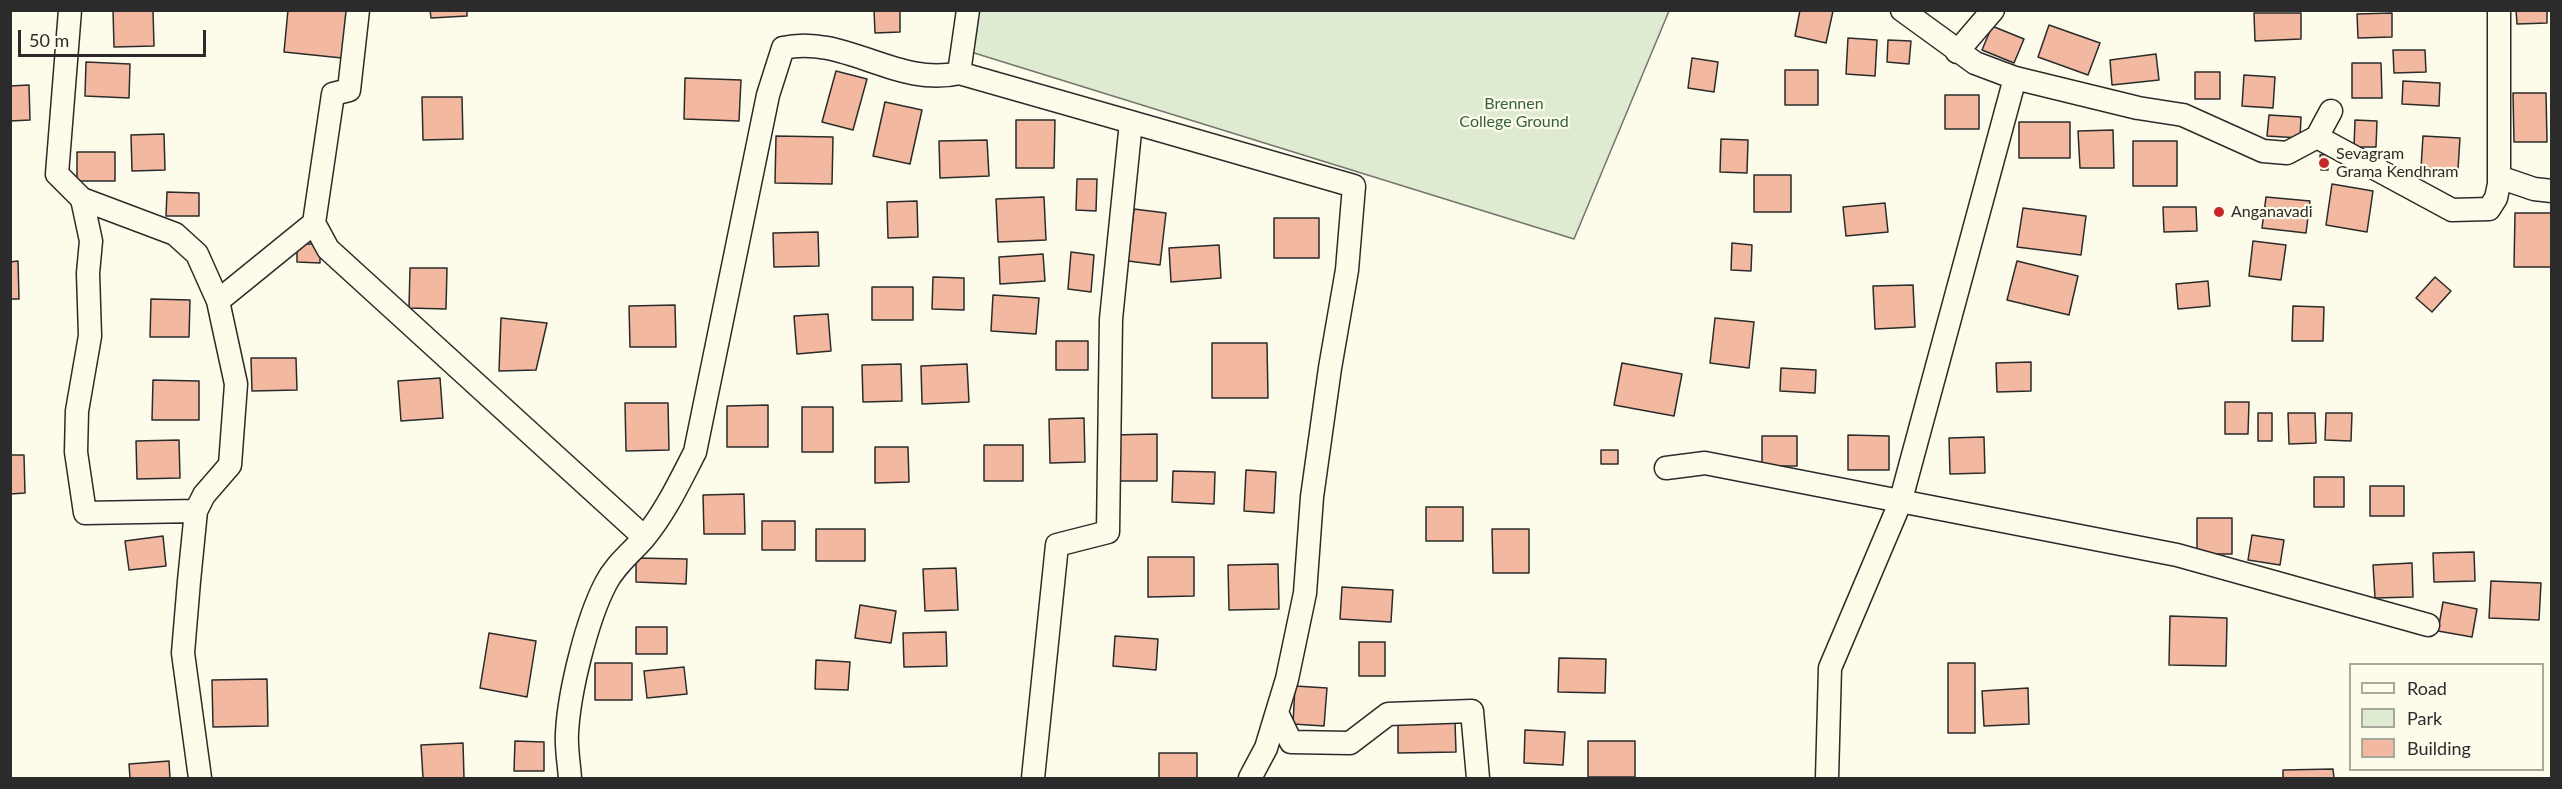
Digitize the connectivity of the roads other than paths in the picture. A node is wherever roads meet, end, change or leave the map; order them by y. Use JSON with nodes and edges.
{"nodes":[{"id":1,"x":70,"y":10,"type":"edge"},
{"id":2,"x":358,"y":10,"type":"edge"},
{"id":3,"x":968,"y":10,"type":"edge"},
{"id":4,"x":1902,"y":10,"type":"edge"},
{"id":5,"x":1993,"y":10,"type":"edge"},
{"id":6,"x":2499,"y":10,"type":"edge"},
{"id":7,"x":1957,"y":52,"type":"junction"},
{"id":8,"x":959,"y":73,"type":"junction"},
{"id":9,"x":2015,"y":78,"type":"junction"},
{"id":10,"x":2331,"y":111,"type":"dead end"},
{"id":11,"x":1131,"y":123,"type":"junction"},
{"id":12,"x":2317,"y":137,"type":"junction"},
{"id":13,"x":2499,"y":177,"type":"junction"},
{"id":14,"x":2552,"y":191,"type":"edge"},
{"id":15,"x":82,"y":199,"type":"junction"},
{"id":16,"x":314,"y":223,"type":"junction"},
{"id":17,"x":218,"y":301,"type":"junction"},
{"id":18,"x":1666,"y":468,"type":"dead end"},
{"id":19,"x":1900,"y":503,"type":"junction"},
{"id":20,"x":196,"y":512,"type":"junction"},
{"id":21,"x":644,"y":537,"type":"junction"},
{"id":22,"x":2428,"y":625,"type":"dead end"},
{"id":23,"x":1277,"y":714,"type":"junction"},
{"id":24,"x":200,"y":778,"type":"edge"},
{"id":25,"x":570,"y":778,"type":"edge"},
{"id":26,"x":1034,"y":778,"type":"edge"},
{"id":27,"x":1250,"y":778,"type":"edge"},
{"id":28,"x":1478,"y":778,"type":"edge"},
{"id":29,"x":1827,"y":778,"type":"edge"}],
"edges":[{"from":1,"to":15,"type":"street"},
{"from":2,"to":16,"type":"street"},
{"from":3,"to":8,"type":"street"},
{"from":4,"to":7,"type":"street"},
{"from":5,"to":7,"type":"street"},
{"from":6,"to":13,"type":"street"},
{"from":7,"to":9,"type":"street"},
{"from":8,"to":11,"type":"street"},
{"from":8,"to":21,"type":"street"},
{"from":9,"to":12,"type":"street"},
{"from":9,"to":19,"type":"street"},
{"from":10,"to":12,"type":"street"},
{"from":11,"to":23,"type":"street"},
{"from":11,"to":26,"type":"street"},
{"from":12,"to":13,"type":"street"},
{"from":13,"to":14,"type":"street"},
{"from":15,"to":17,"type":"street"},
{"from":15,"to":20,"type":"street"},
{"from":16,"to":17,"type":"street"},
{"from":16,"to":21,"type":"street"},
{"from":17,"to":20,"type":"street"},
{"from":18,"to":19,"type":"street"},
{"from":19,"to":22,"type":"street"},
{"from":19,"to":29,"type":"street"},
{"from":20,"to":24,"type":"street"},
{"from":21,"to":25,"type":"street"},
{"from":23,"to":27,"type":"street"},
{"from":23,"to":28,"type":"street"}]}
